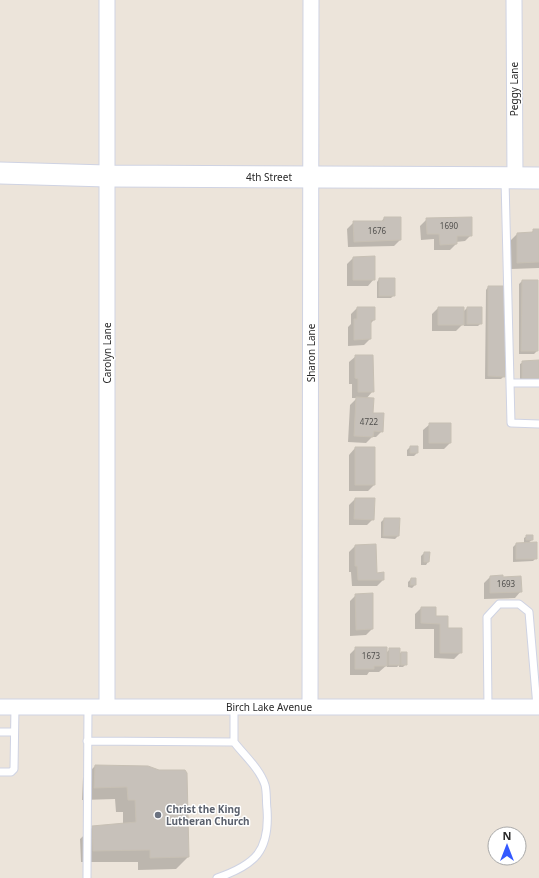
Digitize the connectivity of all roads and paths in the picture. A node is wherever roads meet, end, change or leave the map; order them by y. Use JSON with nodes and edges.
{"nodes":[{"id":1,"x":107,"y":0,"type":"edge"},
{"id":2,"x":311,"y":0,"type":"edge"},
{"id":3,"x":514,"y":0,"type":"edge"},
{"id":4,"x":0,"y":173,"type":"edge"},
{"id":5,"x":107,"y":176,"type":"junction"},
{"id":6,"x":311,"y":177,"type":"junction"},
{"id":7,"x":510,"y":178,"type":"junction"},
{"id":8,"x":539,"y":178,"type":"edge"},
{"id":9,"x":539,"y":382,"type":"edge"},
{"id":10,"x":510,"y":383,"type":"junction"},
{"id":11,"x":539,"y":424,"type":"edge"},
{"id":12,"x":7,"y":707,"type":"edge"},
{"id":13,"x":88,"y":707,"type":"junction"},
{"id":14,"x":106,"y":707,"type":"junction"},
{"id":15,"x":234,"y":707,"type":"junction"},
{"id":16,"x":310,"y":707,"type":"junction"},
{"id":17,"x":488,"y":707,"type":"junction"},
{"id":18,"x":538,"y":707,"type":"edge"},
{"id":19,"x":0,"y":732,"type":"edge"},
{"id":20,"x":14,"y":732,"type":"junction"},
{"id":21,"x":88,"y":741,"type":"junction"},
{"id":22,"x":234,"y":742,"type":"junction"},
{"id":23,"x":0,"y":772,"type":"edge"},
{"id":24,"x":87,"y":878,"type":"edge"},
{"id":25,"x":217,"y":878,"type":"edge"}],
"edges":[{"from":1,"to":5,"type":"street","name":"Carolyn Lane"},
{"from":2,"to":6,"type":"street","name":"Sharon Lane"},
{"from":3,"to":7,"type":"street","name":"Peggy Lane"},
{"from":4,"to":5,"type":"street","name":"4th Street"},
{"from":5,"to":6,"type":"street","name":"4th Street"},
{"from":5,"to":14,"type":"street","name":"Carolyn Lane"},
{"from":6,"to":7,"type":"street","name":"4th Street"},
{"from":6,"to":16,"type":"street","name":"Sharon Lane"},
{"from":7,"to":8,"type":"street","name":"4th Street"},
{"from":7,"to":10,"type":"lane"},
{"from":9,"to":10,"type":"lane"},
{"from":10,"to":11,"type":"lane"},
{"from":12,"to":13,"type":"street","name":"Birch Lake Avenue"},
{"from":12,"to":20,"type":"lane"},
{"from":13,"to":14,"type":"street","name":"Birch Lake Avenue"},
{"from":13,"to":21,"type":"lane"},
{"from":14,"to":15,"type":"street","name":"Birch Lake Avenue"},
{"from":15,"to":16,"type":"street","name":"Birch Lake Avenue"},
{"from":15,"to":22,"type":"lane"},
{"from":16,"to":17,"type":"street","name":"Birch Lake Avenue"},
{"from":17,"to":18,"type":"street","name":"Birch Lake Avenue"},
{"from":17,"to":18,"type":"lane"},
{"from":19,"to":20,"type":"lane"},
{"from":20,"to":23,"type":"lane"},
{"from":21,"to":22,"type":"lane"},
{"from":21,"to":24,"type":"lane"},
{"from":22,"to":25,"type":"lane"}]}
